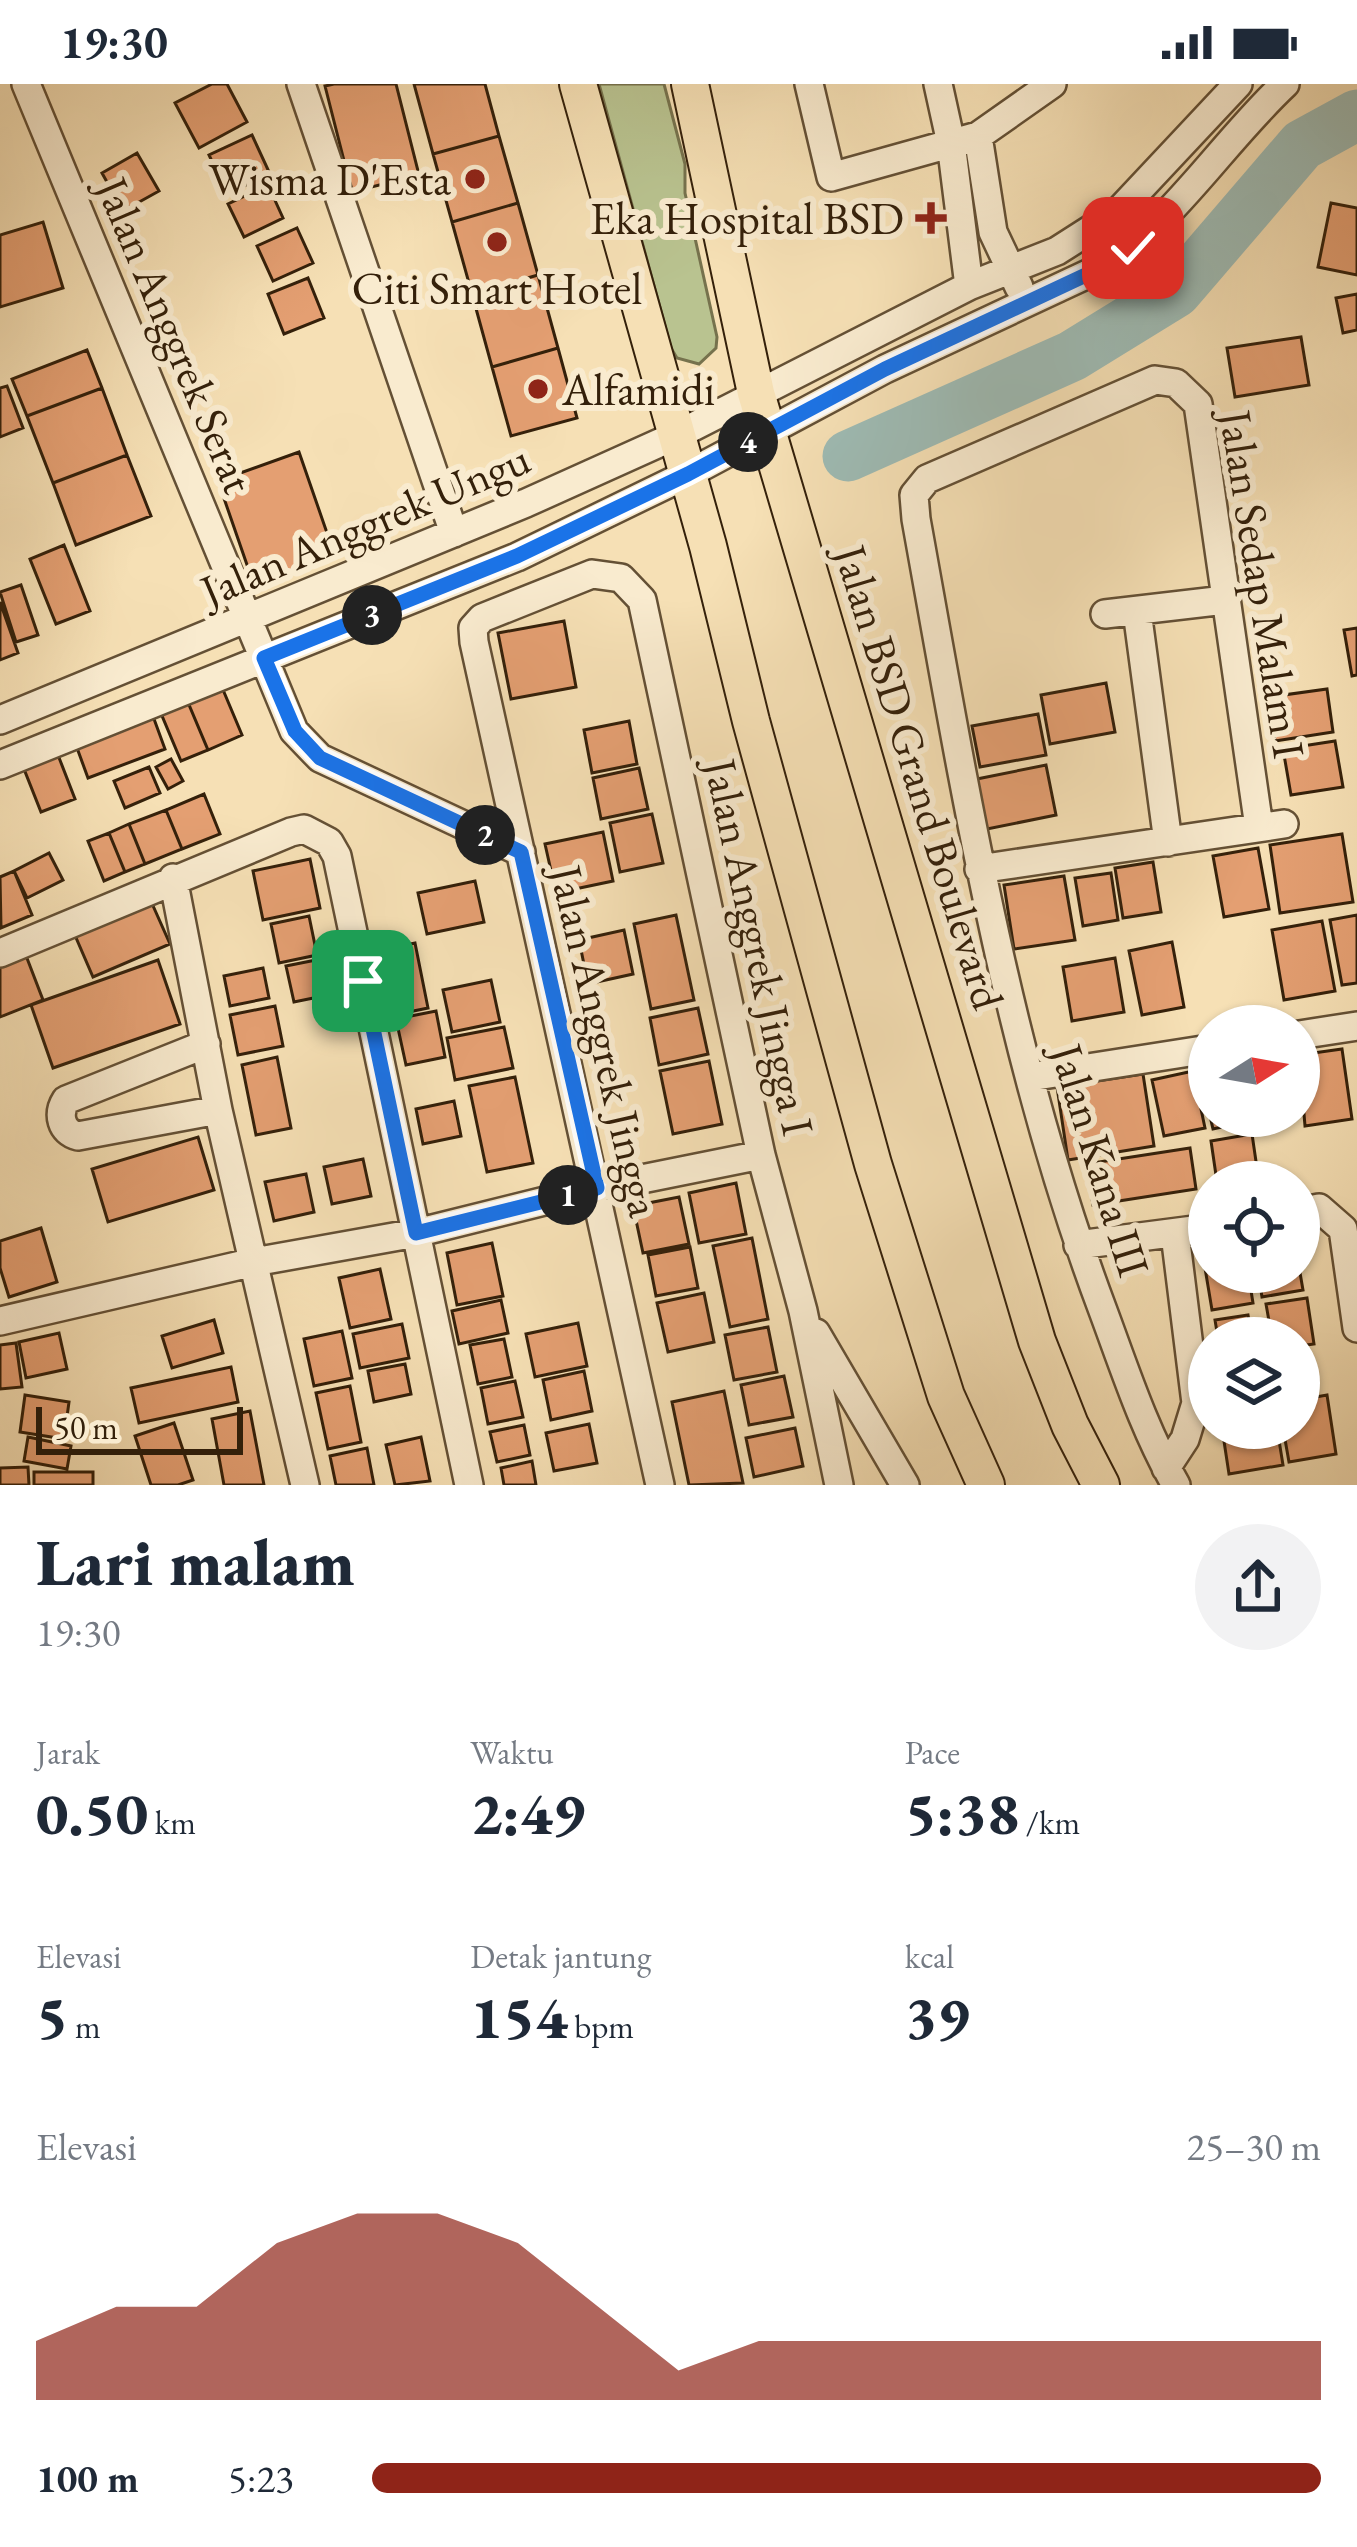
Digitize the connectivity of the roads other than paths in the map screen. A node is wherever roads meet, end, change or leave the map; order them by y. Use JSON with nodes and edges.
{"nodes":[{"id":1,"x":26,"y":84,"type":"edge"},
{"id":2,"x":301,"y":84,"type":"edge"},
{"id":3,"x":578,"y":84,"type":"edge"},
{"id":4,"x":689,"y":84,"type":"edge"},
{"id":5,"x":809,"y":84,"type":"edge"},
{"id":6,"x":938,"y":84,"type":"edge"},
{"id":7,"x":1052,"y":84,"type":"edge"},
{"id":8,"x":1238,"y":84,"type":"edge"},
{"id":9,"x":1285,"y":84,"type":"edge"},
{"id":10,"x":965,"y":139,"type":"junction"},
{"id":11,"x":1013,"y":269,"type":"junction"},
{"id":12,"x":969,"y":286,"type":"junction"},
{"id":13,"x":1024,"y":304,"type":"junction"},
{"id":14,"x":756,"y":393,"type":"junction"},
{"id":15,"x":768,"y":431,"type":"junction"},
{"id":16,"x":677,"y":435,"type":"junction"},
{"id":17,"x":688,"y":474,"type":"junction"},
{"id":18,"x":454,"y":533,"type":"junction"},
{"id":19,"x":1225,"y":600,"type":"junction"},
{"id":20,"x":1137,"y":611,"type":"junction"},
{"id":21,"x":1106,"y":614,"type":"dead end"},
{"id":22,"x":248,"y":618,"type":"junction"},
{"id":23,"x":482,"y":618,"type":"joint"},
{"id":24,"x":264,"y":658,"type":"junction"},
{"id":25,"x":0,"y":720,"type":"edge"},
{"id":26,"x":0,"y":765,"type":"edge"},
{"id":27,"x":1168,"y":842,"type":"junction"},
{"id":28,"x":521,"y":852,"type":"junction"},
{"id":29,"x":979,"y":869,"type":"junction"},
{"id":30,"x":173,"y":878,"type":"junction"},
{"id":31,"x":0,"y":953,"type":"edge"},
{"id":32,"x":1357,"y":1026,"type":"edge"},
{"id":33,"x":1320,"y":1032,"type":"edge"},
{"id":34,"x":206,"y":1044,"type":"junction"},
{"id":35,"x":1188,"y":1052,"type":"edge"},
{"id":36,"x":1030,"y":1077,"type":"junction"},
{"id":37,"x":218,"y":1110,"type":"junction"},
{"id":38,"x":761,"y":1155,"type":"junction"},
{"id":39,"x":597,"y":1188,"type":"junction"},
{"id":40,"x":1320,"y":1210,"type":"edge"},
{"id":41,"x":1188,"y":1232,"type":"edge"},
{"id":42,"x":416,"y":1233,"type":"junction"},
{"id":43,"x":1175,"y":1234,"type":"junction"},
{"id":44,"x":1078,"y":1245,"type":"junction"},
{"id":45,"x":254,"y":1262,"type":"junction"},
{"id":46,"x":803,"y":1311,"type":"junction"},
{"id":47,"x":0,"y":1321,"type":"edge"},
{"id":48,"x":1357,"y":1328,"type":"edge"},
{"id":49,"x":1171,"y":1477,"type":"edge"},
{"id":50,"x":305,"y":1485,"type":"edge"},
{"id":51,"x":469,"y":1485,"type":"edge"},
{"id":52,"x":660,"y":1485,"type":"edge"},
{"id":53,"x":839,"y":1485,"type":"edge"},
{"id":54,"x":905,"y":1485,"type":"edge"},
{"id":55,"x":986,"y":1485,"type":"edge"},
{"id":56,"x":1101,"y":1485,"type":"edge"}],
"edges":[{"from":1,"to":22,"type":"street","name":"Jalan Anggrek Serat"},
{"from":2,"to":18,"type":"street"},
{"from":3,"to":16,"type":"main road"},
{"from":4,"to":14,"type":"main road","name":"Jalan BSD Grand Boulevard"},
{"from":5,"to":10,"type":"street"},
{"from":6,"to":10,"type":"street"},
{"from":7,"to":10,"type":"street"},
{"from":8,"to":11,"type":"street","name":"Jalan Anggrek Ungu"},
{"from":9,"to":13,"type":"street","name":"Jalan Anggrek Ungu"},
{"from":10,"to":11,"type":"street"},
{"from":10,"to":12,"type":"street"},
{"from":11,"to":12,"type":"street","name":"Jalan Anggrek Ungu"},
{"from":11,"to":13,"type":"street"},
{"from":12,"to":14,"type":"street","name":"Jalan Anggrek Ungu"},
{"from":13,"to":15,"type":"street","name":"Jalan Anggrek Ungu"},
{"from":14,"to":15,"type":"main road","name":"Jalan BSD Grand Boulevard"},
{"from":14,"to":16,"type":"street","name":"Jalan Anggrek Ungu"},
{"from":15,"to":17,"type":"street","name":"Jalan Anggrek Ungu"},
{"from":15,"to":56,"type":"main road","name":"Jalan BSD Grand Boulevard"},
{"from":16,"to":17,"type":"main road"},
{"from":16,"to":18,"type":"street","name":"Jalan Anggrek Ungu"},
{"from":17,"to":24,"type":"street","name":"Jalan Anggrek Ungu"},
{"from":17,"to":55,"type":"main road"},
{"from":18,"to":22,"type":"street","name":"Jalan Anggrek Ungu"},
{"from":19,"to":20,"type":"street"},
{"from":19,"to":27,"type":"street","name":"Jalan Sedap Malam I"},
{"from":19,"to":29,"type":"street","name":"Jalan Sedap Malam I"},
{"from":20,"to":21,"type":"street"},
{"from":20,"to":27,"type":"street"},
{"from":22,"to":24,"type":"street","name":"Jalan Anggrek Serat"},
{"from":22,"to":25,"type":"street","name":"Jalan Anggrek Ungu"},
{"from":23,"to":28,"type":"street","name":"Jalan Anggrek Jingga"},
{"from":23,"to":38,"type":"street","name":"Jalan Anggrek Jingga I"},
{"from":24,"to":26,"type":"street","name":"Jalan Anggrek Ungu"},
{"from":24,"to":28,"type":"street","name":"Jalan Anggrek Serat"},
{"from":27,"to":29,"type":"street"},
{"from":28,"to":39,"type":"street","name":"Jalan Anggrek Jingga"},
{"from":29,"to":36,"type":"street","name":"Jalan Kana III"},
{"from":30,"to":31,"type":"street"},
{"from":30,"to":34,"type":"street"},
{"from":30,"to":42,"type":"street"},
{"from":32,"to":33,"type":"street"},
{"from":34,"to":37,"type":"street"},
{"from":34,"to":37,"type":"street"},
{"from":35,"to":36,"type":"street"},
{"from":36,"to":44,"type":"street","name":"Jalan Kana III"},
{"from":37,"to":45,"type":"street"},
{"from":38,"to":39,"type":"street"},
{"from":38,"to":46,"type":"street","name":"Jalan Anggrek Jingga I"},
{"from":39,"to":42,"type":"street"},
{"from":39,"to":52,"type":"street","name":"Jalan Anggrek Jingga"},
{"from":40,"to":48,"type":"street"},
{"from":41,"to":43,"type":"street"},
{"from":42,"to":45,"type":"street"},
{"from":42,"to":51,"type":"street"},
{"from":43,"to":44,"type":"street"},
{"from":43,"to":49,"type":"street","name":"Jalan Kana III"},
{"from":44,"to":49,"type":"street","name":"Jalan Kana III"},
{"from":45,"to":47,"type":"street"},
{"from":45,"to":50,"type":"street"},
{"from":46,"to":53,"type":"street","name":"Jalan Anggrek Jingga I"},
{"from":46,"to":54,"type":"street"}]}
